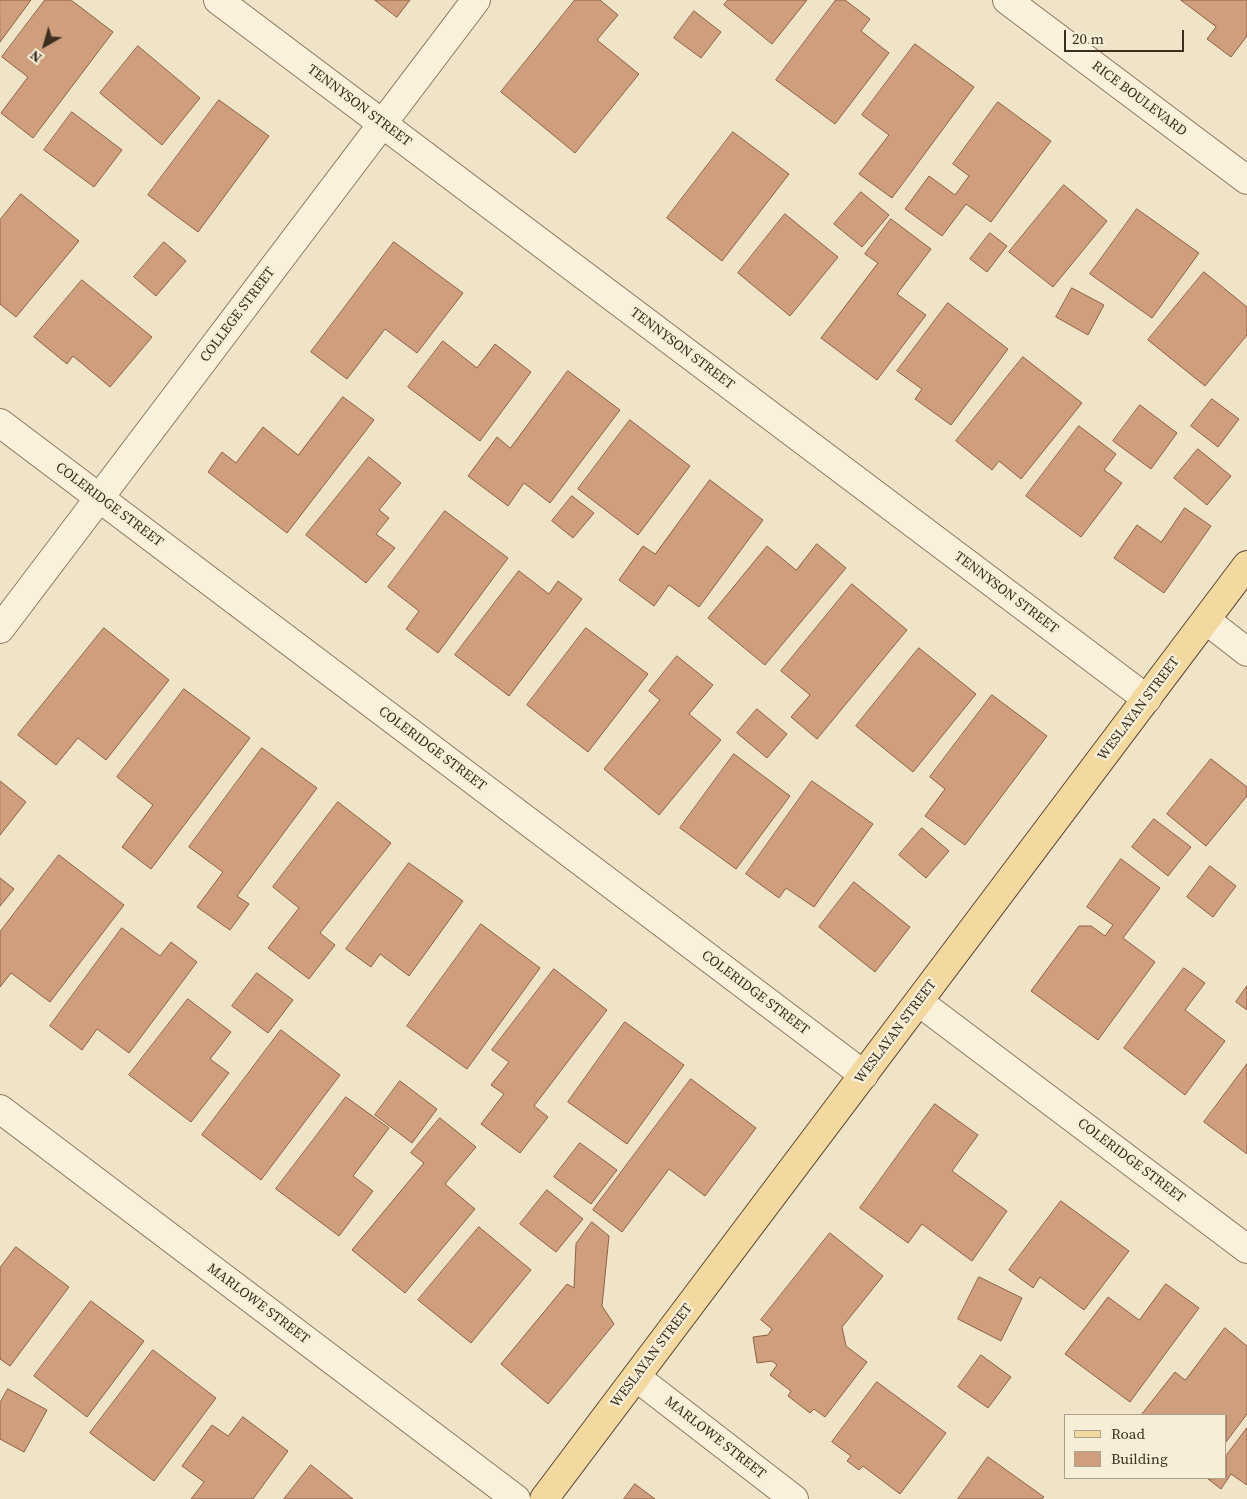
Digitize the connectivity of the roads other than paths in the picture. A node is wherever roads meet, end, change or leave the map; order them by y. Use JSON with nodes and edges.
{"nodes":[{"id":1,"x":218,"y":0,"type":"edge"},
{"id":2,"x":476,"y":0,"type":"edge"},
{"id":3,"x":1007,"y":0,"type":"edge"},
{"id":4,"x":382,"y":124,"type":"junction"},
{"id":5,"x":1247,"y":180,"type":"edge"},
{"id":6,"x":0,"y":423,"type":"edge"},
{"id":7,"x":99,"y":498,"type":"junction"},
{"id":8,"x":1247,"y":565,"type":"edge"},
{"id":9,"x":1206,"y":620,"type":"junction"},
{"id":10,"x":0,"y":630,"type":"edge"},
{"id":11,"x":1247,"y":652,"type":"edge"},
{"id":12,"x":1147,"y":698,"type":"junction"},
{"id":13,"x":919,"y":1002,"type":"junction"},
{"id":14,"x":864,"y":1075,"type":"junction"},
{"id":15,"x":0,"y":1110,"type":"edge"},
{"id":16,"x":1247,"y":1249,"type":"edge"},
{"id":17,"x":636,"y":1377,"type":"junction"},
{"id":18,"x":516,"y":1499,"type":"edge"},
{"id":19,"x":544,"y":1499,"type":"edge"},
{"id":20,"x":794,"y":1499,"type":"edge"}],
"edges":[{"from":1,"to":4,"type":"street","name":"TENNYSON STREET"},
{"from":2,"to":4,"type":"street","name":"COLLEGE STREET"},
{"from":3,"to":5,"type":"street","name":"RICE BOULEVARD"},
{"from":4,"to":7,"type":"street","name":"COLLEGE STREET"},
{"from":4,"to":12,"type":"street","name":"TENNYSON STREET"},
{"from":6,"to":7,"type":"street","name":"COLERIDGE STREET"},
{"from":7,"to":10,"type":"street","name":"COLLEGE STREET"},
{"from":7,"to":14,"type":"street","name":"COLERIDGE STREET"},
{"from":8,"to":9,"type":"main road","name":"WESLAYAN STREET"},
{"from":9,"to":11,"type":"street"},
{"from":9,"to":12,"type":"main road","name":"WESLAYAN STREET"},
{"from":12,"to":13,"type":"main road","name":"WESLAYAN STREET"},
{"from":13,"to":14,"type":"main road","name":"WESLAYAN STREET"},
{"from":13,"to":16,"type":"street","name":"COLERIDGE STREET"},
{"from":14,"to":17,"type":"main road","name":"WESLAYAN STREET"},
{"from":15,"to":18,"type":"street","name":"MARLOWE STREET"},
{"from":17,"to":19,"type":"main road","name":"WESLAYAN STREET"},
{"from":17,"to":20,"type":"street","name":"MARLOWE STREET"}]}
